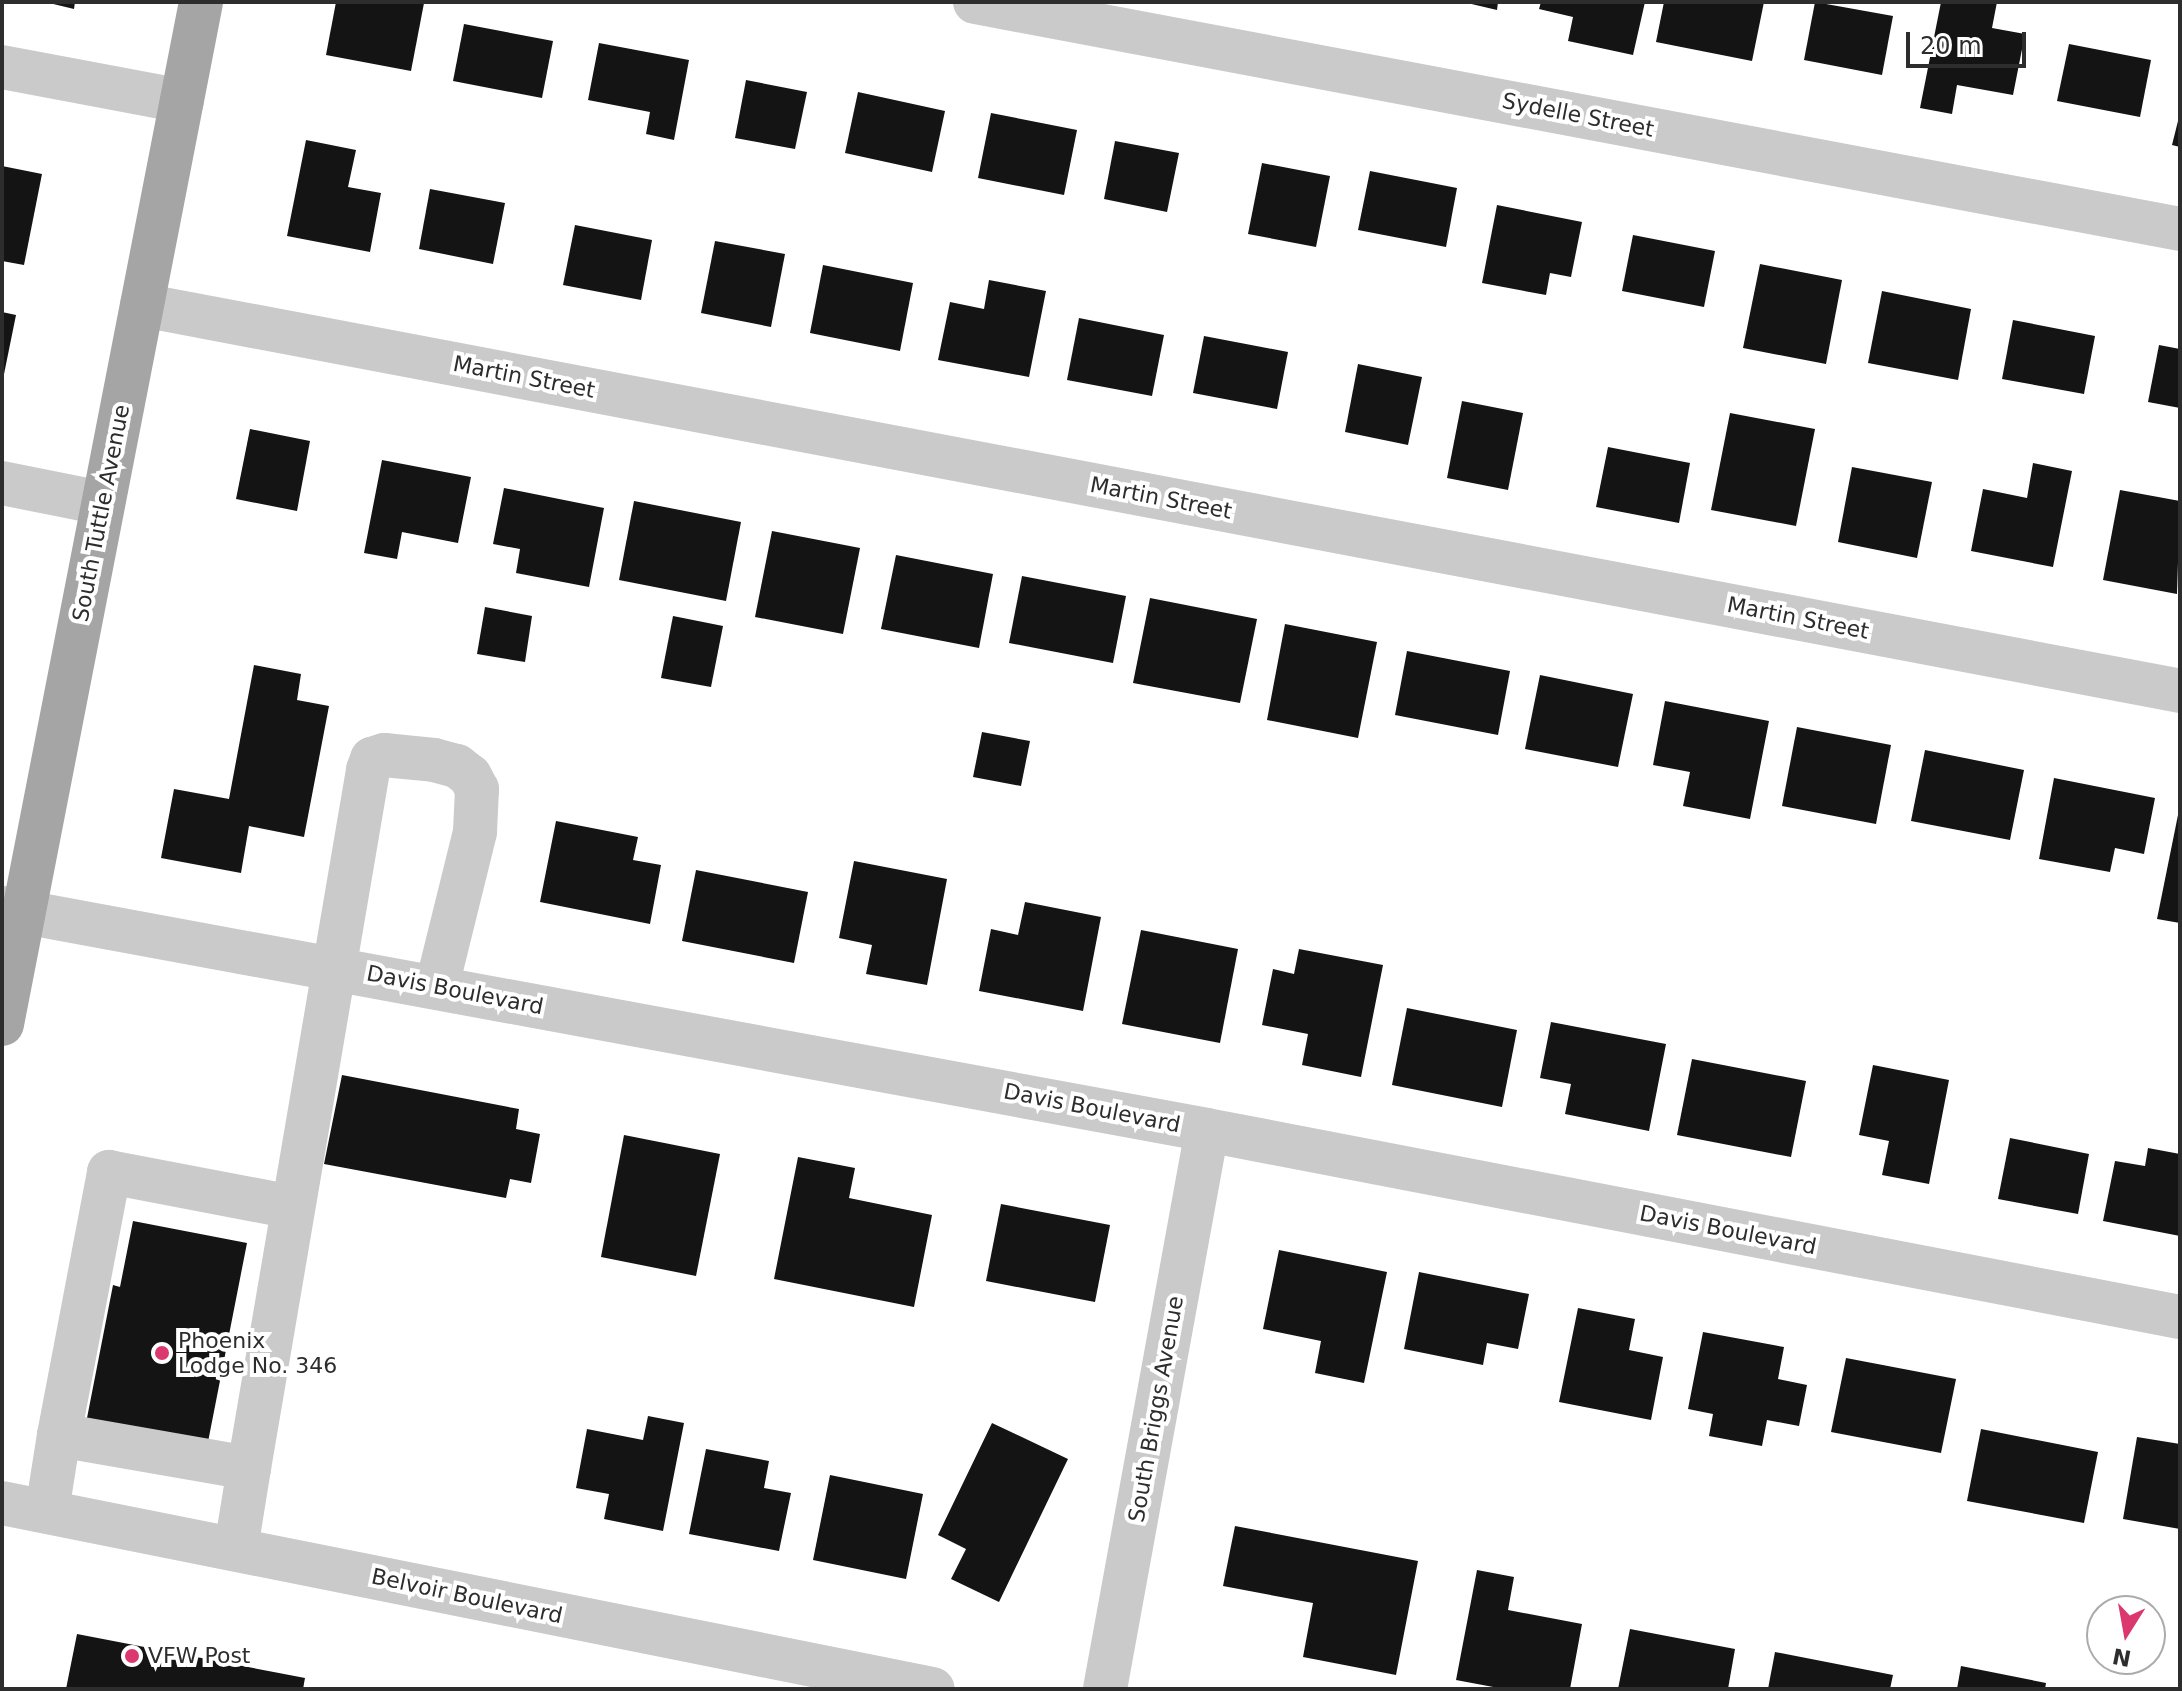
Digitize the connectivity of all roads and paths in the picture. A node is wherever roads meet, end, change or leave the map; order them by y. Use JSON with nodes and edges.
{"nodes":[{"id":1,"x":201,"y":2,"type":"edge"},
{"id":2,"x":975,"y":2,"type":"edge"},
{"id":3,"x":2,"y":67,"type":"edge"},
{"id":4,"x":182,"y":101,"type":"junction"},
{"id":5,"x":2180,"y":229,"type":"edge"},
{"id":6,"x":142,"y":305,"type":"junction"},
{"id":7,"x":2,"y":483,"type":"edge"},
{"id":8,"x":102,"y":503,"type":"junction"},
{"id":9,"x":2180,"y":691,"type":"edge"},
{"id":10,"x":13,"y":910,"type":"edge"},
{"id":11,"x":334,"y":967,"type":"junction"},
{"id":12,"x":437,"y":986,"type":"junction"},
{"id":13,"x":2,"y":1024,"type":"edge"},
{"id":14,"x":1207,"y":1130,"type":"junction"},
{"id":15,"x":293,"y":1207,"type":"junction"},
{"id":16,"x":2180,"y":1317,"type":"edge"},
{"id":17,"x":59,"y":1435,"type":"junction"},
{"id":18,"x":249,"y":1468,"type":"junction"},
{"id":19,"x":2,"y":1503,"type":"edge"},
{"id":20,"x":47,"y":1511,"type":"junction"},
{"id":21,"x":236,"y":1548,"type":"junction"},
{"id":22,"x":933,"y":1689,"type":"edge"},
{"id":23,"x":1105,"y":1689,"type":"edge"}],
"edges":[{"from":1,"to":4,"type":"main road","name":"South Tuttle Avenue"},
{"from":2,"to":5,"type":"street","name":"Sydelle Street"},
{"from":3,"to":4,"type":"street"},
{"from":4,"to":6,"type":"main road","name":"South Tuttle Avenue"},
{"from":6,"to":8,"type":"main road","name":"South Tuttle Avenue"},
{"from":6,"to":9,"type":"street","name":"Martin Street"},
{"from":7,"to":8,"type":"street"},
{"from":8,"to":10,"type":"main road","name":"South Tuttle Avenue"},
{"from":10,"to":11,"type":"street","name":"Davis Boulevard"},
{"from":10,"to":13,"type":"main road","name":"South Tuttle Avenue"},
{"from":11,"to":12,"type":"street","name":"Davis Boulevard"},
{"from":11,"to":12,"type":"street"},
{"from":11,"to":15,"type":"street"},
{"from":12,"to":14,"type":"street","name":"Davis Boulevard"},
{"from":14,"to":16,"type":"street","name":"Davis Boulevard"},
{"from":14,"to":23,"type":"street","name":"South Briggs Avenue"},
{"from":15,"to":17,"type":"street"},
{"from":15,"to":18,"type":"street"},
{"from":17,"to":18,"type":"street"},
{"from":17,"to":20,"type":"street"},
{"from":18,"to":21,"type":"street"},
{"from":19,"to":20,"type":"street","name":"Belvoir Boulevard"},
{"from":20,"to":21,"type":"street","name":"Belvoir Boulevard"},
{"from":21,"to":22,"type":"street","name":"Belvoir Boulevard"}]}
